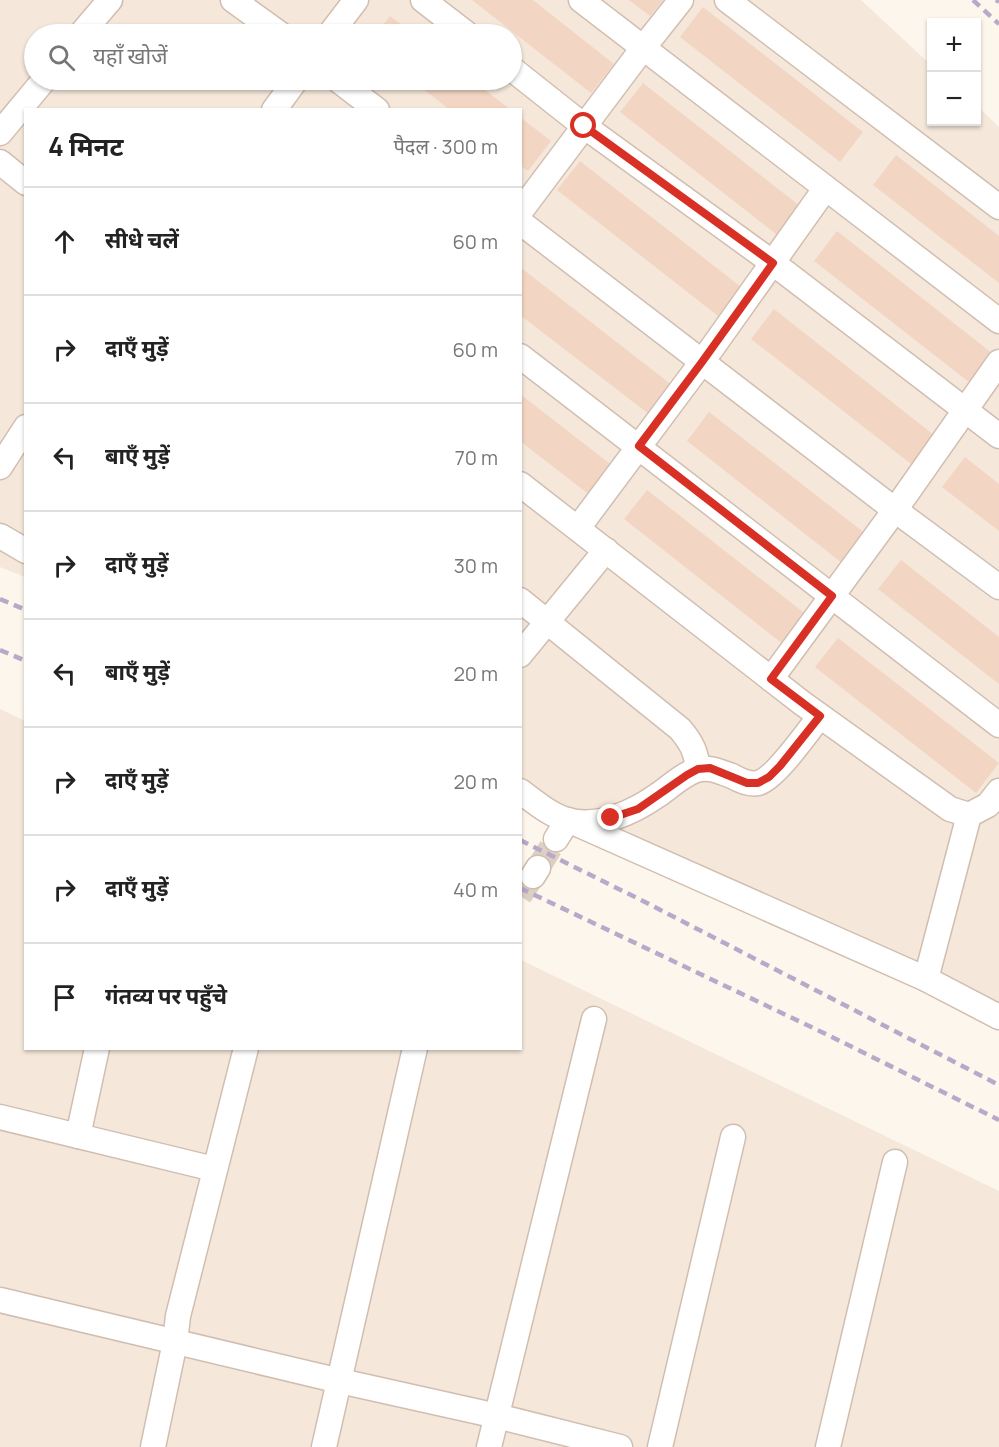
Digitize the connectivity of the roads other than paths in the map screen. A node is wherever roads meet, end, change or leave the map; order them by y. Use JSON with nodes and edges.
{"nodes":[{"id":1,"x":110,"y":0,"type":"edge"},
{"id":2,"x":233,"y":0,"type":"edge"},
{"id":3,"x":356,"y":0,"type":"edge"},
{"id":4,"x":423,"y":0,"type":"edge"},
{"id":5,"x":581,"y":0,"type":"edge"},
{"id":6,"x":681,"y":0,"type":"edge"},
{"id":7,"x":726,"y":0,"type":"edge"},
{"id":8,"x":259,"y":7,"type":"edge"},
{"id":9,"x":90,"y":24,"type":"edge"},
{"id":10,"x":272,"y":24,"type":"edge"},
{"id":11,"x":338,"y":24,"type":"edge"},
{"id":12,"x":454,"y":24,"type":"edge"},
{"id":13,"x":643,"y":48,"type":"junction"},
{"id":14,"x":522,"y":77,"type":"edge"},
{"id":15,"x":36,"y":90,"type":"edge"},
{"id":16,"x":289,"y":90,"type":"edge"},
{"id":17,"x":351,"y":90,"type":"edge"},
{"id":18,"x":275,"y":108,"type":"edge"},
{"id":19,"x":373,"y":108,"type":"edge"},
{"id":20,"x":584,"y":126,"type":"junction"},
{"id":21,"x":0,"y":133,"type":"edge"},
{"id":22,"x":0,"y":162,"type":"edge"},
{"id":23,"x":24,"y":181,"type":"edge"},
{"id":24,"x":825,"y":189,"type":"junction"},
{"id":25,"x":999,"y":207,"type":"edge"},
{"id":26,"x":522,"y":209,"type":"edge"},
{"id":27,"x":522,"y":224,"type":"edge"},
{"id":28,"x":773,"y":263,"type":"junction"},
{"id":29,"x":999,"y":321,"type":"edge"},
{"id":30,"x":522,"y":358,"type":"edge"},
{"id":31,"x":702,"y":362,"type":"junction"},
{"id":32,"x":999,"y":362,"type":"edge"},
{"id":33,"x":966,"y":410,"type":"junction"},
{"id":34,"x":24,"y":430,"type":"edge"},
{"id":35,"x":999,"y":436,"type":"edge"},
{"id":36,"x":639,"y":446,"type":"junction"},
{"id":37,"x":0,"y":467,"type":"edge"},
{"id":38,"x":522,"y":486,"type":"edge"},
{"id":39,"x":895,"y":510,"type":"junction"},
{"id":40,"x":578,"y":528,"type":"junction"},
{"id":41,"x":0,"y":536,"type":"edge"},
{"id":42,"x":24,"y":550,"type":"edge"},
{"id":43,"x":606,"y":550,"type":"junction"},
{"id":44,"x":999,"y":588,"type":"edge"},
{"id":45,"x":832,"y":596,"type":"junction"},
{"id":46,"x":522,"y":602,"type":"edge"},
{"id":47,"x":548,"y":621,"type":"junction"},
{"id":48,"x":522,"y":653,"type":"edge"},
{"id":49,"x":771,"y":679,"type":"junction"},
{"id":50,"x":820,"y":716,"type":"junction"},
{"id":51,"x":999,"y":725,"type":"edge"},
{"id":52,"x":698,"y":769,"type":"junction"},
{"id":53,"x":999,"y":791,"type":"edge"},
{"id":54,"x":522,"y":792,"type":"edge"},
{"id":55,"x":969,"y":815,"type":"junction"},
{"id":56,"x":562,"y":830,"type":"junction"},
{"id":57,"x":926,"y":979,"type":"junction"},
{"id":58,"x":999,"y":1017,"type":"edge"},
{"id":59,"x":594,"y":1019,"type":"dead end"},
{"id":60,"x":97,"y":1050,"type":"edge"},
{"id":61,"x":245,"y":1050,"type":"edge"},
{"id":62,"x":415,"y":1050,"type":"edge"},
{"id":63,"x":0,"y":1117,"type":"edge"},
{"id":64,"x":78,"y":1136,"type":"junction"},
{"id":65,"x":733,"y":1137,"type":"dead end"},
{"id":66,"x":896,"y":1162,"type":"dead end"},
{"id":67,"x":214,"y":1169,"type":"junction"},
{"id":68,"x":0,"y":1300,"type":"edge"},
{"id":69,"x":176,"y":1342,"type":"junction"},
{"id":70,"x":340,"y":1381,"type":"junction"},
{"id":71,"x":497,"y":1416,"type":"junction"},
{"id":72,"x":153,"y":1447,"type":"edge"},
{"id":73,"x":324,"y":1447,"type":"edge"},
{"id":74,"x":489,"y":1447,"type":"edge"},
{"id":75,"x":620,"y":1447,"type":"edge"},
{"id":76,"x":660,"y":1447,"type":"edge"},
{"id":77,"x":828,"y":1447,"type":"edge"}],
"edges":[{"from":1,"to":9,"type":"street"},
{"from":2,"to":8,"type":"street"},
{"from":3,"to":11,"type":"street"},
{"from":4,"to":12,"type":"street"},
{"from":5,"to":13,"type":"street"},
{"from":6,"to":13,"type":"street"},
{"from":7,"to":25,"type":"street"},
{"from":8,"to":10,"type":"street"},
{"from":13,"to":20,"type":"street"},
{"from":13,"to":24,"type":"street"},
{"from":14,"to":20,"type":"street"},
{"from":15,"to":21,"type":"street"},
{"from":16,"to":18,"type":"street"},
{"from":17,"to":19,"type":"street"},
{"from":20,"to":26,"type":"street"},
{"from":20,"to":28,"type":"street"},
{"from":22,"to":23,"type":"street"},
{"from":24,"to":28,"type":"street"},
{"from":24,"to":29,"type":"street"},
{"from":27,"to":31,"type":"street"},
{"from":28,"to":31,"type":"street"},
{"from":28,"to":33,"type":"street"},
{"from":30,"to":36,"type":"street"},
{"from":31,"to":36,"type":"street"},
{"from":31,"to":39,"type":"street"},
{"from":32,"to":33,"type":"street"},
{"from":33,"to":35,"type":"street"},
{"from":33,"to":39,"type":"street"},
{"from":34,"to":37,"type":"street"},
{"from":36,"to":40,"type":"street"},
{"from":36,"to":45,"type":"street"},
{"from":38,"to":40,"type":"street"},
{"from":39,"to":44,"type":"street"},
{"from":39,"to":45,"type":"street"},
{"from":40,"to":43,"type":"street"},
{"from":41,"to":42,"type":"street"},
{"from":43,"to":47,"type":"street"},
{"from":43,"to":49,"type":"street"},
{"from":45,"to":49,"type":"street"},
{"from":45,"to":51,"type":"street"},
{"from":46,"to":47,"type":"street"},
{"from":47,"to":48,"type":"street"},
{"from":47,"to":52,"type":"street"},
{"from":49,"to":50,"type":"street"},
{"from":50,"to":52,"type":"street"},
{"from":50,"to":55,"type":"street"},
{"from":52,"to":56,"type":"street"},
{"from":53,"to":55,"type":"street"},
{"from":54,"to":56,"type":"street"},
{"from":55,"to":57,"type":"street"},
{"from":56,"to":57,"type":"street"},
{"from":57,"to":58,"type":"street"},
{"from":59,"to":71,"type":"street"},
{"from":60,"to":64,"type":"street"},
{"from":61,"to":67,"type":"street"},
{"from":62,"to":70,"type":"street"},
{"from":63,"to":64,"type":"street"},
{"from":64,"to":67,"type":"street"},
{"from":65,"to":76,"type":"street"},
{"from":66,"to":77,"type":"street"},
{"from":67,"to":69,"type":"street"},
{"from":68,"to":69,"type":"street"},
{"from":69,"to":70,"type":"street"},
{"from":69,"to":72,"type":"street"},
{"from":70,"to":71,"type":"street"},
{"from":70,"to":73,"type":"street"},
{"from":71,"to":74,"type":"street"},
{"from":71,"to":75,"type":"street"}]}
